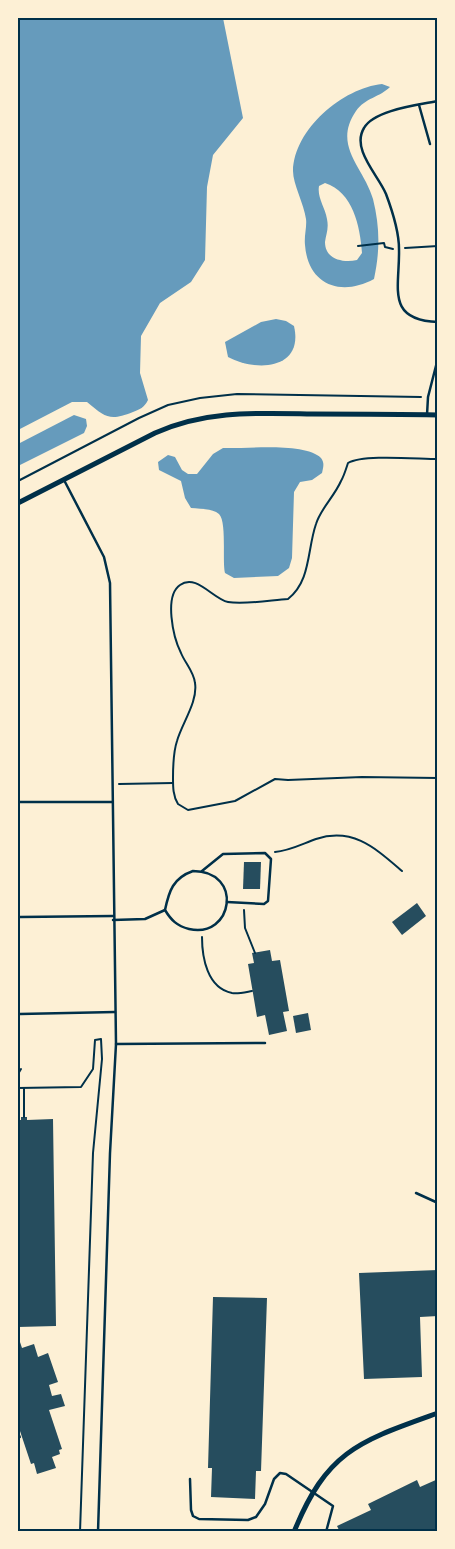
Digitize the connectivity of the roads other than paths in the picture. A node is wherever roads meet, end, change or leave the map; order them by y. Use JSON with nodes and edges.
{"nodes":[{"id":1,"x":438,"y":101,"type":"edge"},
{"id":2,"x":419,"y":104,"type":"junction"},
{"id":3,"x":430,"y":144,"type":"dead end"},
{"id":4,"x":438,"y":322,"type":"edge"},
{"id":5,"x":438,"y":358,"type":"edge"},
{"id":6,"x":427,"y":414,"type":"junction"},
{"id":7,"x":438,"y":415,"type":"edge"},
{"id":8,"x":64,"y":480,"type":"junction"},
{"id":9,"x":18,"y":503,"type":"edge"},
{"id":10,"x":18,"y":802,"type":"edge"},
{"id":11,"x":112,"y":802,"type":"junction"},
{"id":12,"x":202,"y":871,"type":"junction"},
{"id":13,"x":227,"y":902,"type":"junction"},
{"id":14,"x":166,"y":910,"type":"junction"},
{"id":15,"x":20,"y":917,"type":"dead end"},
{"id":16,"x":113,"y":918,"type":"junction"},
{"id":17,"x":115,"y":1012,"type":"junction"},
{"id":18,"x":20,"y":1014,"type":"dead end"},
{"id":19,"x":116,"y":1044,"type":"junction"},
{"id":20,"x":265,"y":1044,"type":"dead end"},
{"id":21,"x":416,"y":1193,"type":"dead end"},
{"id":22,"x":438,"y":1203,"type":"edge"},
{"id":23,"x":438,"y":1413,"type":"edge"},
{"id":24,"x":190,"y":1479,"type":"dead end"},
{"id":25,"x":311,"y":1493,"type":"junction"},
{"id":26,"x":98,"y":1532,"type":"edge"},
{"id":27,"x":294,"y":1532,"type":"edge"},
{"id":28,"x":326,"y":1532,"type":"edge"}],
"edges":[{"from":1,"to":2,"type":"lane"},
{"from":2,"to":3,"type":"lane"},
{"from":2,"to":4,"type":"lane"},
{"from":5,"to":6,"type":"lane"},
{"from":6,"to":7,"type":"street"},
{"from":6,"to":8,"type":"street"},
{"from":8,"to":9,"type":"street"},
{"from":8,"to":11,"type":"lane"},
{"from":10,"to":11,"type":"lane"},
{"from":11,"to":16,"type":"lane"},
{"from":12,"to":13,"type":"lane"},
{"from":12,"to":13,"type":"lane"},
{"from":12,"to":14,"type":"lane"},
{"from":13,"to":14,"type":"lane"},
{"from":14,"to":16,"type":"lane"},
{"from":15,"to":16,"type":"lane"},
{"from":16,"to":17,"type":"lane"},
{"from":17,"to":18,"type":"lane"},
{"from":17,"to":19,"type":"lane"},
{"from":19,"to":20,"type":"lane"},
{"from":19,"to":26,"type":"lane"},
{"from":21,"to":22,"type":"lane"},
{"from":23,"to":25,"type":"street"},
{"from":24,"to":25,"type":"lane"},
{"from":25,"to":27,"type":"street"},
{"from":25,"to":28,"type":"lane"}]}
